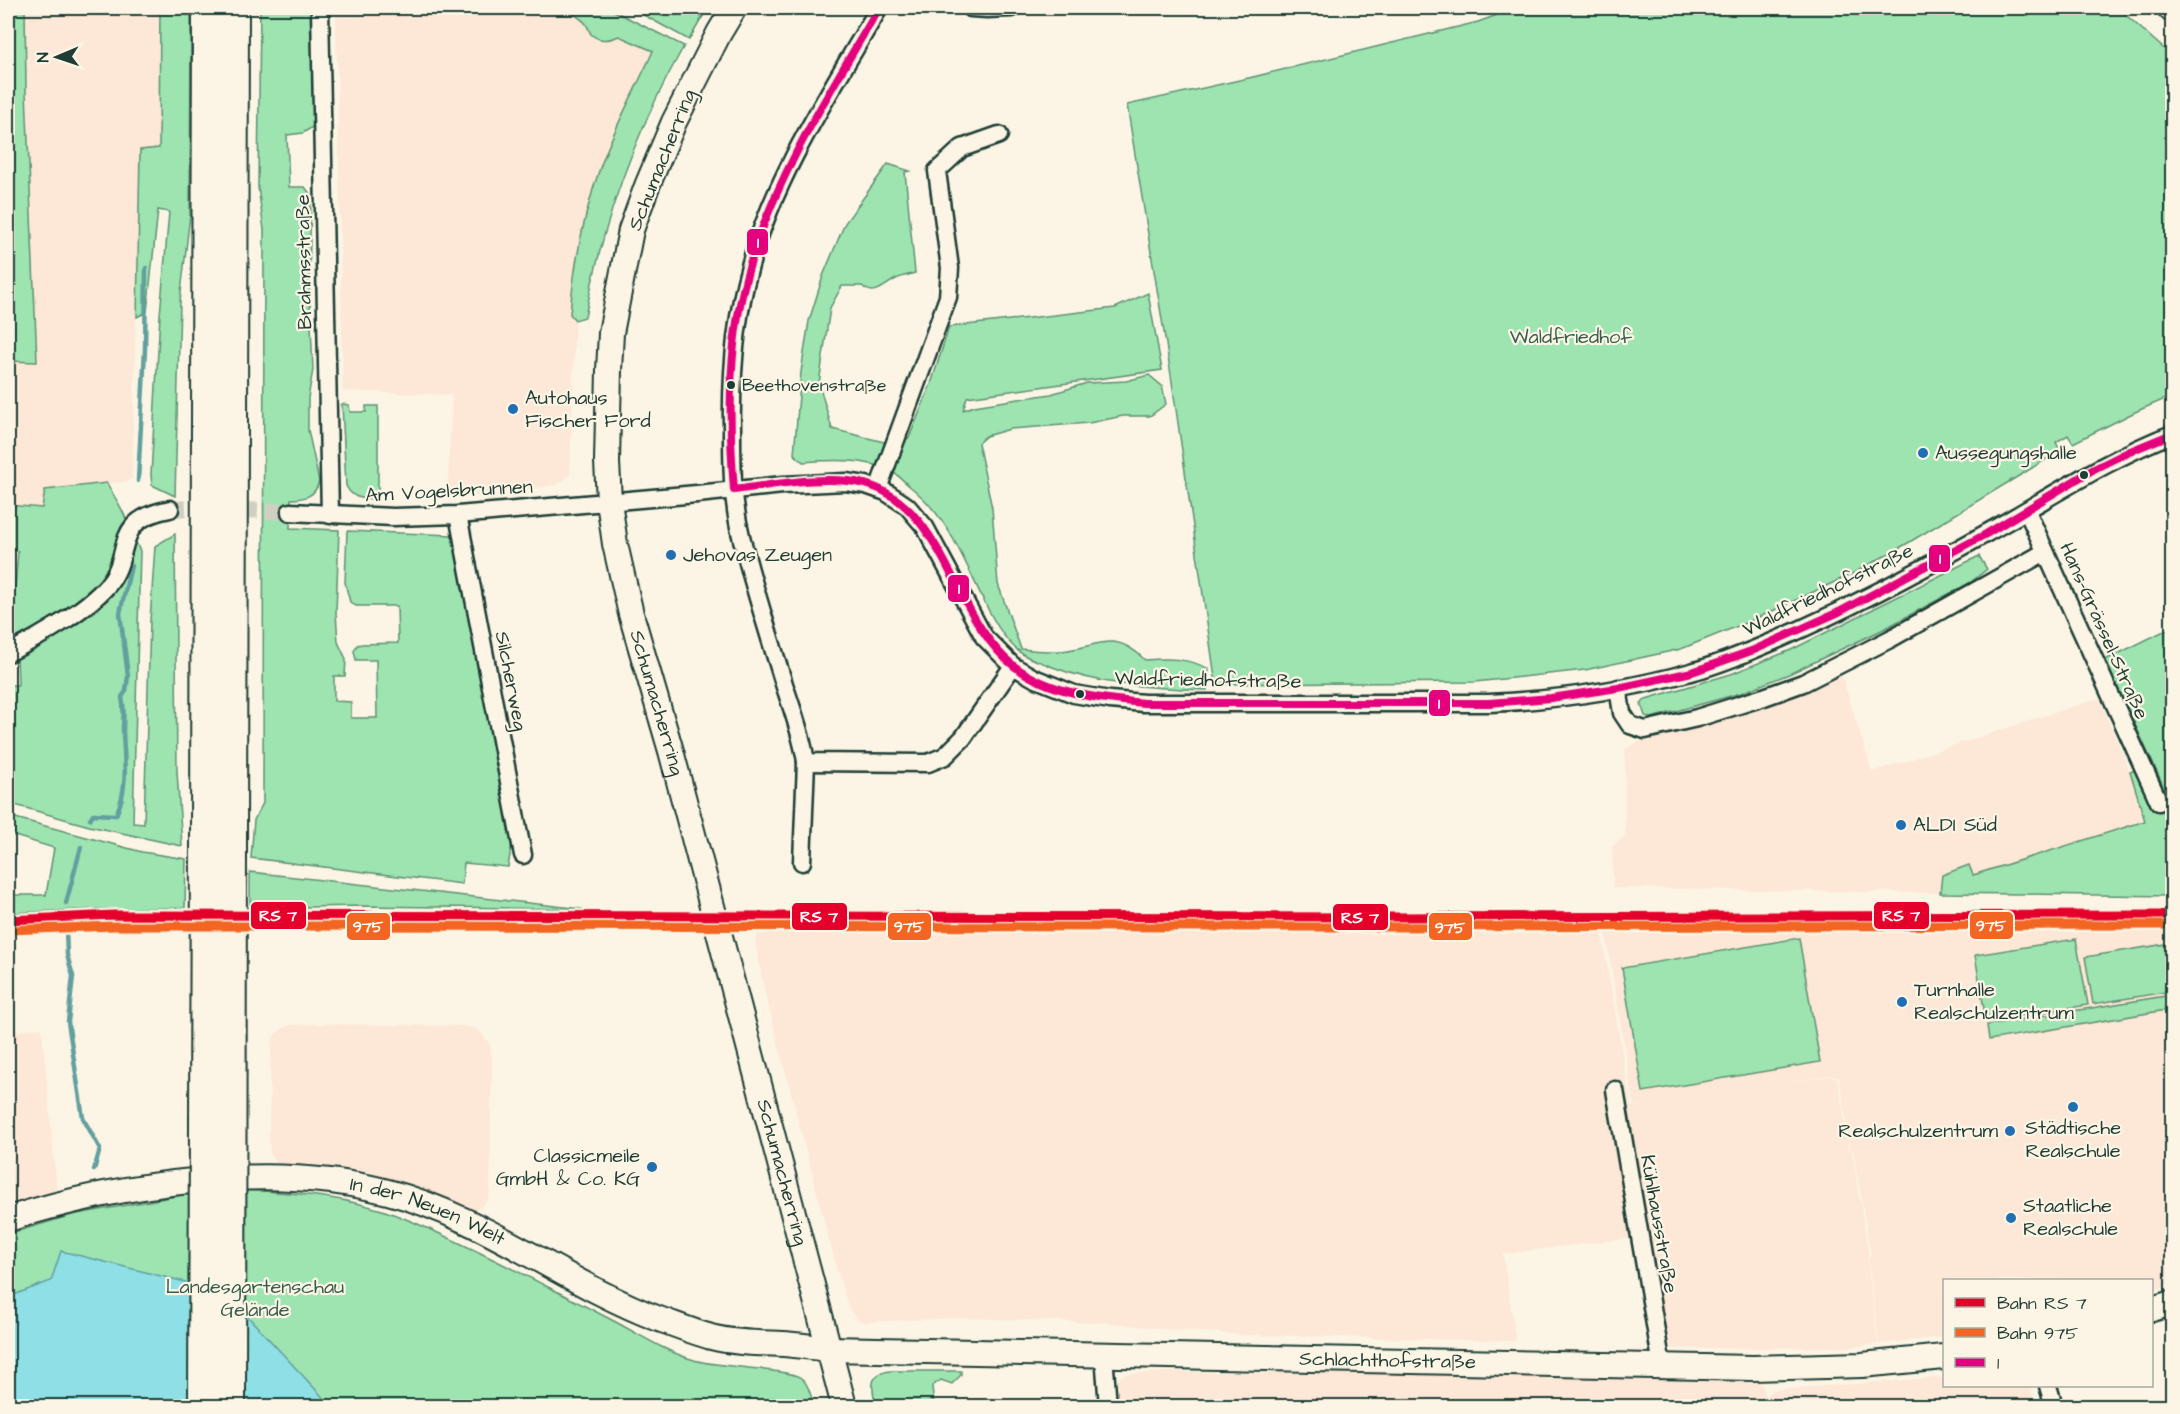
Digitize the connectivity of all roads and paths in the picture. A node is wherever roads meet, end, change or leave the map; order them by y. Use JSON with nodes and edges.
{"nodes":[{"id":1,"x":208,"y":8,"type":"edge"},
{"id":2,"x":232,"y":8,"type":"edge"},
{"id":3,"x":320,"y":8,"type":"edge"},
{"id":4,"x":734,"y":8,"type":"edge"},
{"id":5,"x":879,"y":8,"type":"edge"},
{"id":6,"x":971,"y":8,"type":"edge"},
{"id":7,"x":1012,"y":8,"type":"edge"},
{"id":8,"x":999,"y":135,"type":"dead end"},
{"id":9,"x":2172,"y":434,"type":"edge"},
{"id":10,"x":878,"y":489,"type":"junction"},
{"id":11,"x":734,"y":490,"type":"junction"},
{"id":12,"x":609,"y":501,"type":"junction"},
{"id":13,"x":170,"y":509,"type":"tunnel mouth"},
{"id":14,"x":2027,"y":511,"type":"junction"},
{"id":15,"x":290,"y":512,"type":"tunnel mouth"},
{"id":16,"x":330,"y":515,"type":"junction"},
{"id":17,"x":458,"y":515,"type":"junction"},
{"id":18,"x":2045,"y":552,"type":"junction"},
{"id":19,"x":8,"y":652,"type":"edge"},
{"id":20,"x":1013,"y":666,"type":"junction"},
{"id":21,"x":1618,"y":688,"type":"junction"},
{"id":22,"x":806,"y":762,"type":"junction"},
{"id":23,"x":2159,"y":802,"type":"dead end"},
{"id":24,"x":219,"y":845,"type":"junction"},
{"id":25,"x":523,"y":855,"type":"dead end"},
{"id":26,"x":802,"y":862,"type":"dead end"},
{"id":27,"x":1615,"y":1090,"type":"dead end"},
{"id":28,"x":8,"y":1218,"type":"edge"},
{"id":29,"x":2172,"y":1303,"type":"edge"},
{"id":30,"x":2153,"y":1308,"type":"edge"},
{"id":31,"x":828,"y":1348,"type":"junction"},
{"id":32,"x":1104,"y":1355,"type":"junction"},
{"id":33,"x":1943,"y":1357,"type":"edge"},
{"id":34,"x":1662,"y":1366,"type":"junction"},
{"id":35,"x":2048,"y":1387,"type":"edge"},
{"id":36,"x":204,"y":1407,"type":"edge"},
{"id":37,"x":230,"y":1407,"type":"edge"},
{"id":38,"x":844,"y":1407,"type":"edge"},
{"id":39,"x":1108,"y":1407,"type":"edge"},
{"id":40,"x":2054,"y":1407,"type":"edge"}],
"edges":[{"from":1,"to":24,"type":"highway"},
{"from":2,"to":24,"type":"highway"},
{"from":3,"to":16,"type":"street","name":"Brahmsstraße"},
{"from":4,"to":12,"type":"street","name":"Schumacherring"},
{"from":5,"to":11,"type":"street"},
{"from":6,"to":7,"type":"street"},
{"from":8,"to":10,"type":"street"},
{"from":9,"to":14,"type":"street","name":"Waldfriedhofstraße"},
{"from":10,"to":11,"type":"street","name":"Waldfriedhofstraße"},
{"from":10,"to":20,"type":"street","name":"Waldfriedhofstraße"},
{"from":11,"to":12,"type":"street","name":"Waldfriedhofstraße"},
{"from":11,"to":22,"type":"street"},
{"from":12,"to":17,"type":"street","name":"Am Vogelsbrunnen"},
{"from":12,"to":31,"type":"street","name":"Schumacherring"},
{"from":13,"to":19,"type":"street"},
{"from":14,"to":18,"type":"street","name":"Hans-Grässel-Straße"},
{"from":14,"to":21,"type":"street","name":"Waldfriedhofstraße"},
{"from":15,"to":16,"type":"street","name":"Am Vogelsbrunnen"},
{"from":16,"to":17,"type":"street","name":"Am Vogelsbrunnen"},
{"from":17,"to":25,"type":"street","name":"Silcherweg"},
{"from":18,"to":21,"type":"street"},
{"from":18,"to":23,"type":"street","name":"Hans-Grässel-Straße"},
{"from":20,"to":21,"type":"street","name":"Waldfriedhofstraße"},
{"from":20,"to":22,"type":"street"},
{"from":22,"to":26,"type":"street"},
{"from":24,"to":36,"type":"highway","bridge":true},
{"from":24,"to":37,"type":"highway","bridge":true},
{"from":27,"to":34,"type":"street","name":"Kühlhausstraße"},
{"from":28,"to":31,"type":"street","name":"In der Neuen Welt"},
{"from":29,"to":30,"type":"street"},
{"from":31,"to":32,"type":"street","name":"Schlachthofstraße"},
{"from":31,"to":38,"type":"street","name":"Schumacherring"},
{"from":32,"to":34,"type":"street","name":"Schlachthofstraße"},
{"from":32,"to":39,"type":"street"},
{"from":33,"to":34,"type":"street","name":"Schlachthofstraße"},
{"from":35,"to":40,"type":"street"}]}
